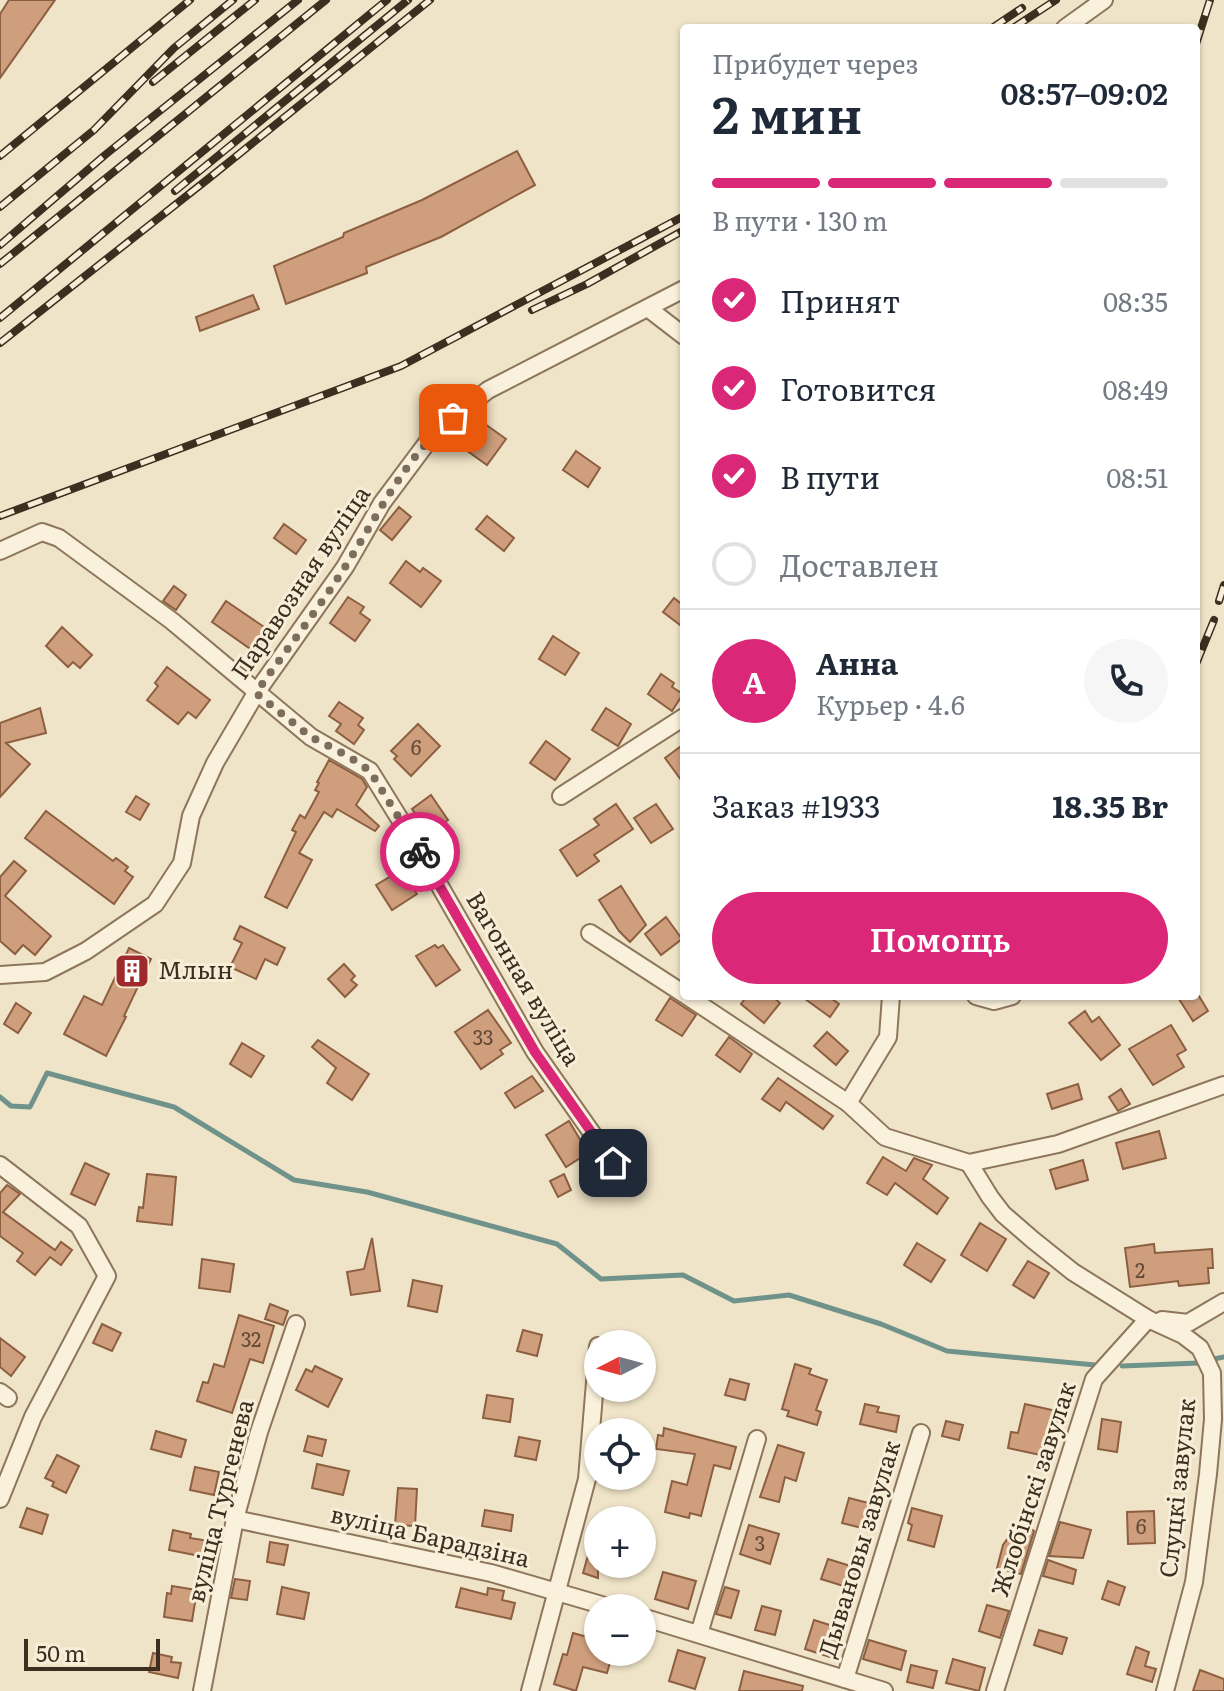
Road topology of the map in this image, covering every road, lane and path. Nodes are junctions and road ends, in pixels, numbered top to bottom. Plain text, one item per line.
1 (1104, 0) edge
2 (1071, 24) edge
3 (680, 291) edge
4 (649, 309) junction
5 (680, 333) edge
6 (0, 551) edge
7 (256, 693) junction
8 (680, 720) edge
9 (561, 796) dead end
10 (590, 933) dead end
11 (0, 975) edge
12 (680, 992) edge
13 (693, 1000) edge
14 (891, 1000) edge
15 (1224, 1085) edge
16 (848, 1103) junction
17 (613, 1163) dead end
18 (969, 1163) junction
19 (0, 1165) edge
20 (1224, 1302) edge
21 (1148, 1319) junction
22 (296, 1324) dead end
23 (593, 1402) edge
24 (921, 1433) dead end
25 (757, 1439) dead end
26 (0, 1499) edge
27 (235, 1519) junction
28 (555, 1591) junction
29 (584, 1600) edge
30 (656, 1621) edge
31 (699, 1634) junction
32 (845, 1679) junction
33 (202, 1691) edge
34 (530, 1691) edge
35 (884, 1691) edge
36 (995, 1691) edge
37 (1165, 1691) edge

1 - 2 street
3 - 4 street, Паравозная вуліца
4 - 5 street
4 - 7 street, Паравозная вуліца
6 - 7 street, Вагонная вуліца
7 - 11 street, Паравозная вуліца
7 - 17 street, Вагонная вуліца
8 - 9 street
10 - 12 street
13 - 16 street
14 - 16 street
15 - 18 street
16 - 18 street
18 - 21 street, Слуцкі завулак
19 - 26 street
20 - 21 street
21 - 36 street, Жлобінскі завулак
21 - 37 street, Слуцкі завулак
22 - 27 street, вуліца Тургенева
23 - 28 street
24 - 32 street, Дывановы завулак
25 - 31 street
27 - 28 street, вуліца Барадзіна
27 - 33 street, вуліца Тургенева
28 - 29 street, вуліца Барадзіна
28 - 34 street
30 - 31 street
31 - 32 street
32 - 35 street

